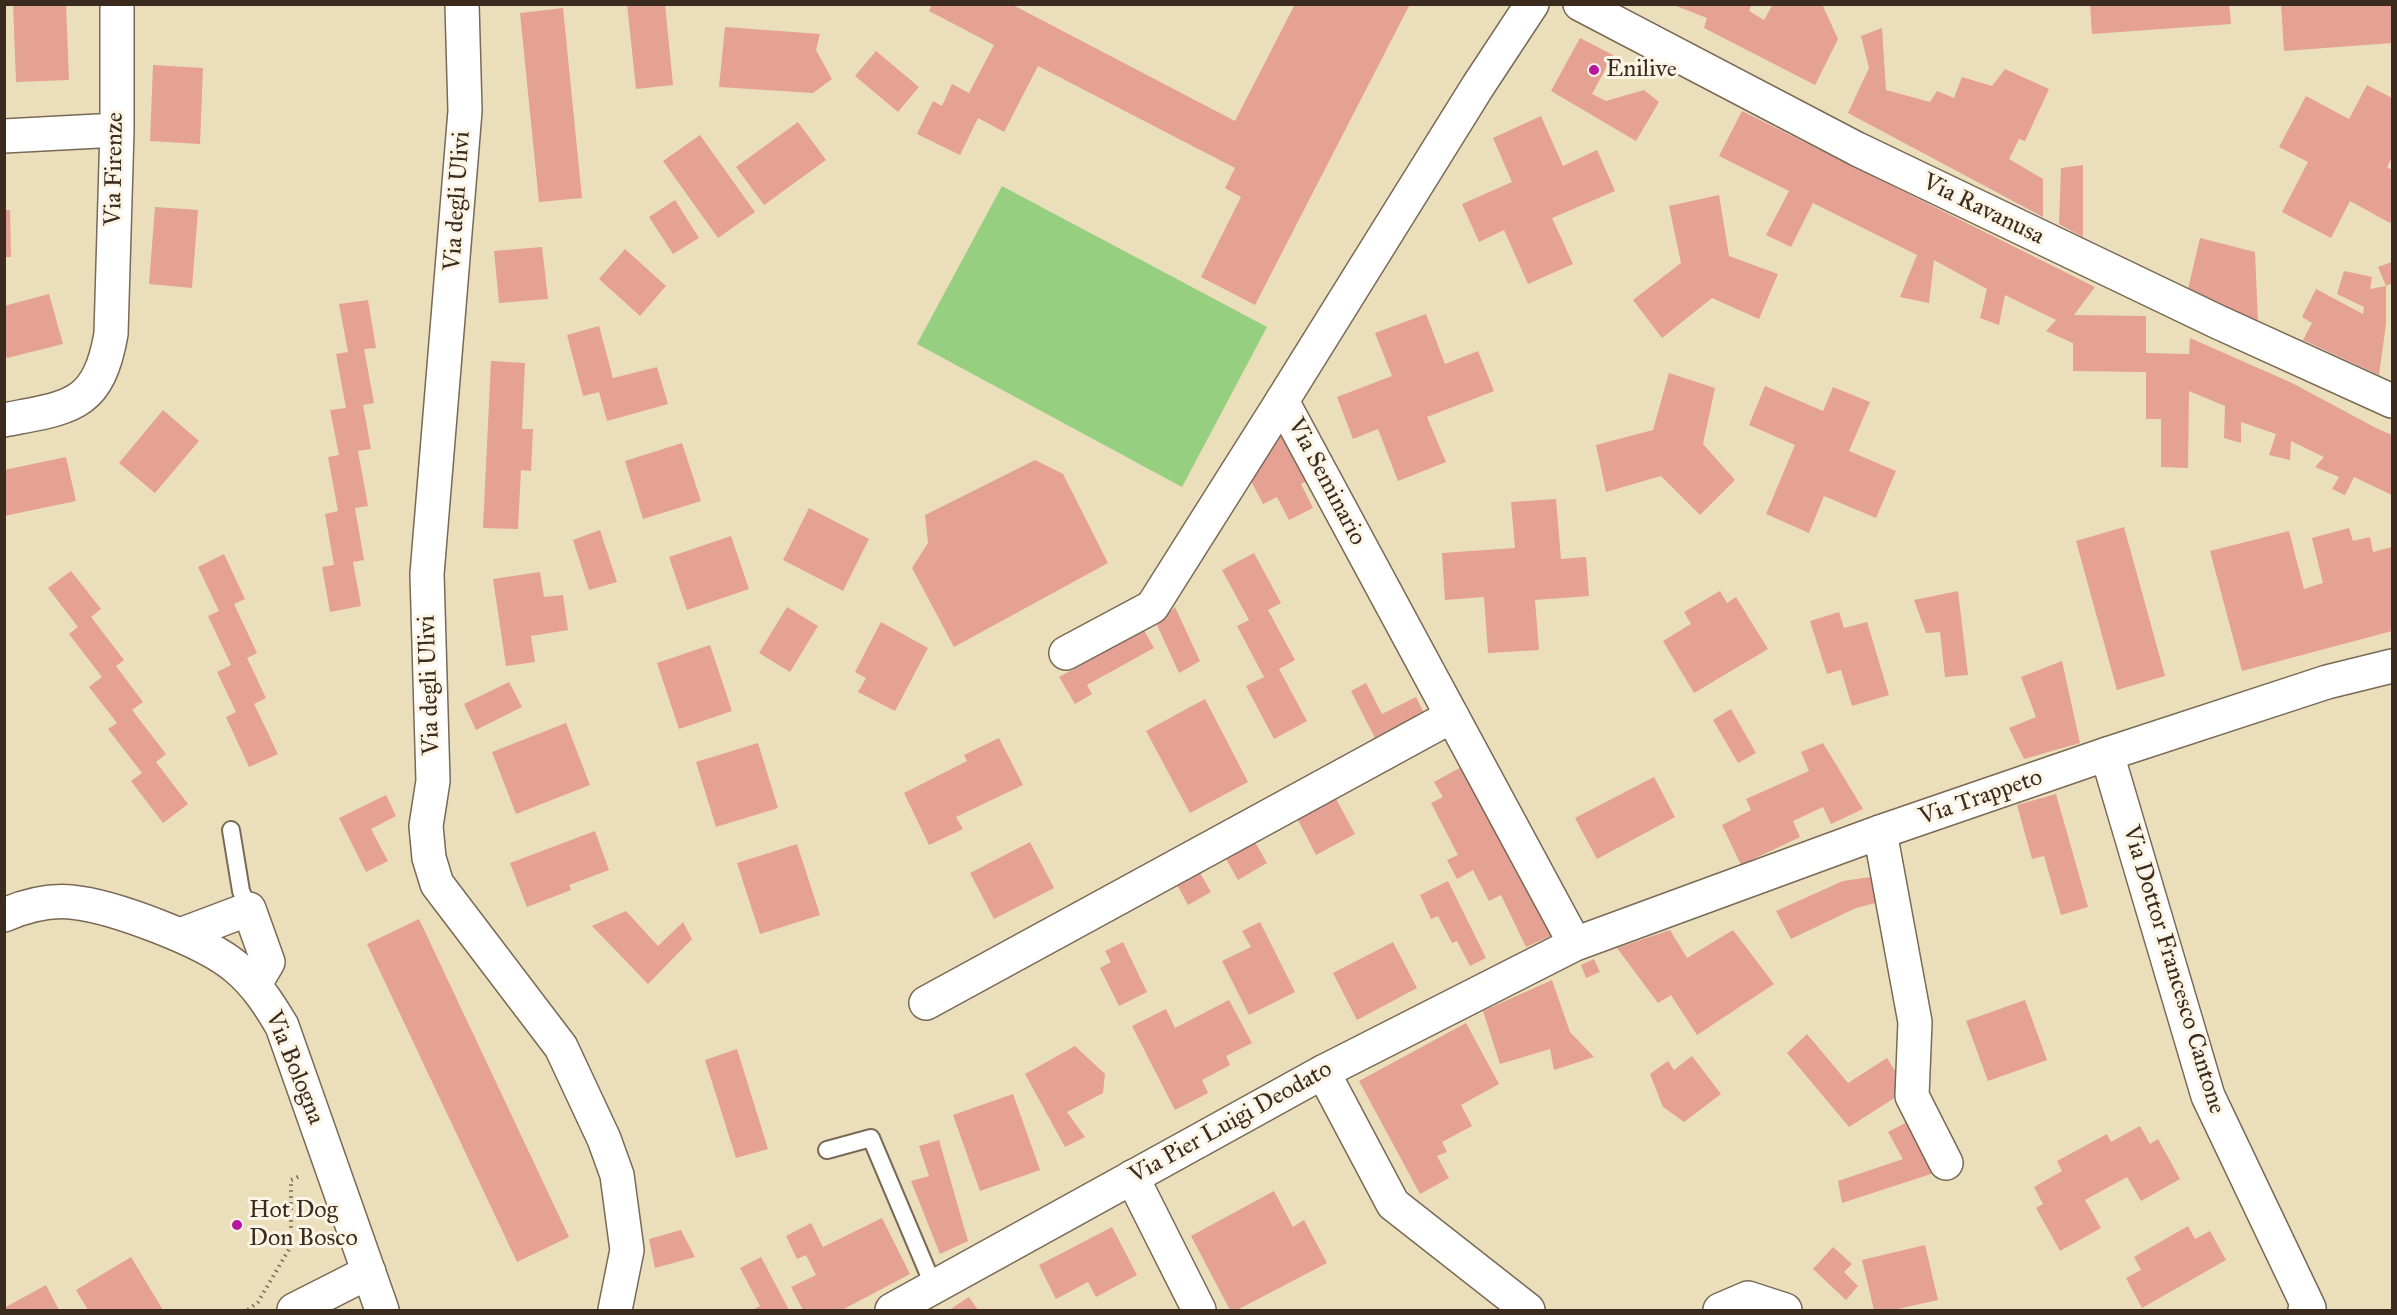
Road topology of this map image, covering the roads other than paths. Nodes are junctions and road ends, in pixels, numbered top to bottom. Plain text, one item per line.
1 (117, 4) edge
2 (462, 4) edge
3 (1532, 4) edge
4 (1580, 4) edge
5 (117, 130) junction
6 (4, 136) edge
7 (1282, 401) junction
8 (2392, 401) edge
9 (4, 420) edge
10 (1066, 653) dead end
11 (2392, 666) edge
12 (1452, 716) junction
13 (2107, 754) junction
14 (231, 830) dead end
15 (1880, 832) junction
16 (249, 909) junction
17 (4, 915) edge
18 (180, 935) junction
19 (1575, 944) junction
20 (255, 984) junction
21 (926, 1003) dead end
22 (1323, 1072) junction
23 (827, 1150) dead end
24 (1946, 1163) dead end
25 (1132, 1178) junction
26 (369, 1272) junction
27 (934, 1287) junction
28 (294, 1311) edge
29 (382, 1311) edge
30 (615, 1311) edge
31 (892, 1311) edge
32 (1198, 1311) edge
33 (1528, 1311) edge
34 (1720, 1311) edge
35 (1785, 1311) edge
36 (2306, 1311) edge

1 - 5 street, Via Firenze
2 - 30 street, Via degli Ulivi
3 - 7 street, Via Seminario
4 - 8 street, Via Ravanusa
5 - 6 street
5 - 9 street, Via Firenze
7 - 10 street
7 - 12 street, Via Seminario
11 - 13 street, Via Trappeto
12 - 19 street, Via Seminario
12 - 21 street
13 - 15 street, Via Trappeto
13 - 36 street, Via Dottor Francesco Cantone
14 - 16 lane
15 - 19 street, Via Trappeto
15 - 24 street
16 - 18 street
16 - 20 street
17 - 18 street, Via Bologna
18 - 20 street, Via Bologna
19 - 22 street, Via Pier Luigi Deodato
20 - 26 street, Via Bologna
22 - 25 street, Via Pier Luigi Deodato
22 - 33 street
23 - 27 lane
25 - 27 street, Via Pier Luigi Deodato
25 - 32 street
26 - 28 street
26 - 29 street, Via Bologna
27 - 31 street, Via Pier Luigi Deodato
34 - 35 street

